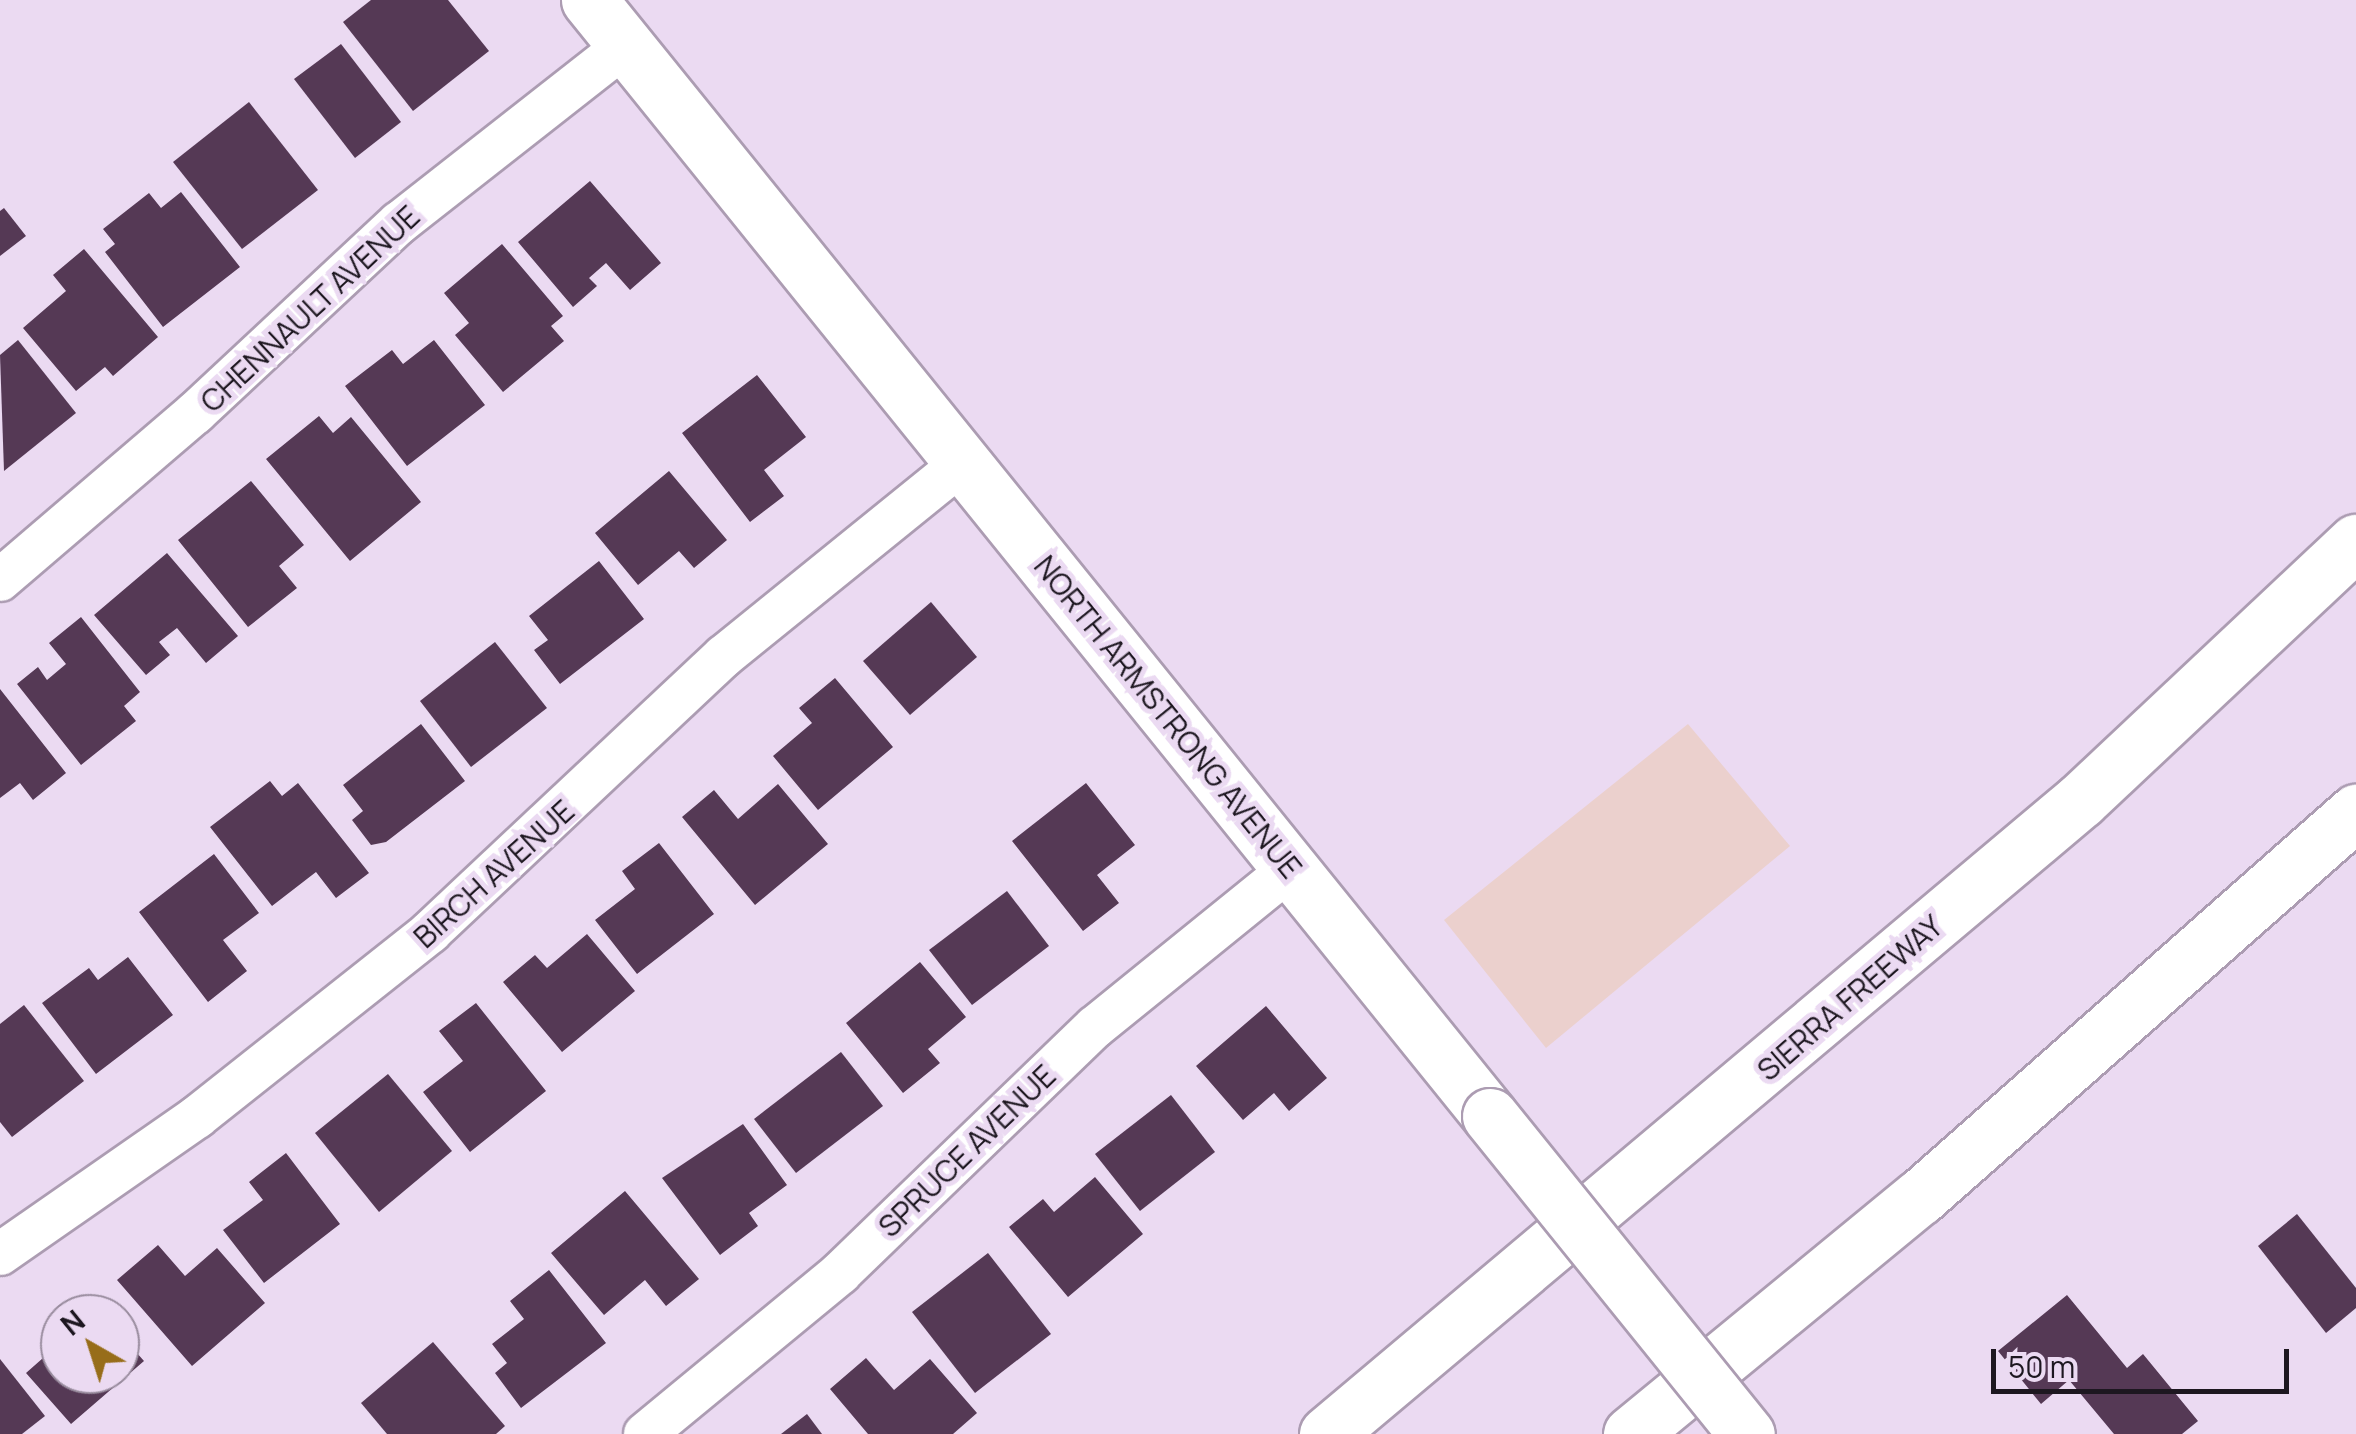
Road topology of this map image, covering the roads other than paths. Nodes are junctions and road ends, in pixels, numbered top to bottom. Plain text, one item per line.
1 (589, 0) edge
2 (626, 45) junction
3 (962, 463) junction
4 (2356, 542) edge
5 (0, 580) edge
6 (2356, 812) edge
7 (1290, 869) junction
8 (0, 1254) edge
9 (645, 1434) edge
10 (1327, 1434) edge
11 (1631, 1434) edge
12 (1747, 1434) edge

1 - 2 main road, NORTH ARMSTRONG AVENUE
2 - 3 main road, NORTH ARMSTRONG AVENUE
2 - 5 street, CHENNAULT AVENUE
3 - 7 main road, NORTH ARMSTRONG AVENUE
3 - 8 street, BIRCH AVENUE
4 - 10 main road, SIERRA FREEWAY
6 - 11 main road
7 - 9 street, SPRUCE AVENUE
7 - 12 main road, NORTH ARMSTRONG AVENUE, bridge

